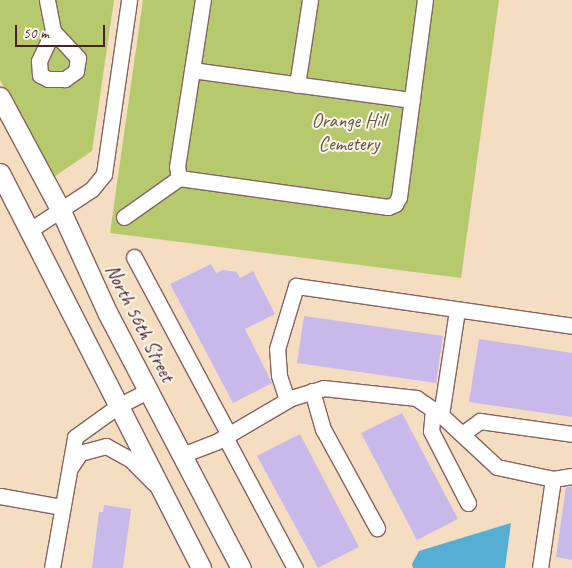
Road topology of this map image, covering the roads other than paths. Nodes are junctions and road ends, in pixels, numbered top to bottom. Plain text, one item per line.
1 (47, 0) edge
2 (129, 0) edge
3 (202, 0) edge
4 (310, 0) edge
5 (425, 0) edge
6 (53, 31) dead end
7 (192, 70) junction
8 (297, 85) junction
9 (0, 97) edge
10 (412, 100) junction
11 (0, 174) edge
12 (179, 178) junction
13 (61, 211) junction
14 (124, 217) dead end
15 (30, 230) junction
16 (134, 257) dead end
17 (457, 310) junction
18 (572, 326) edge
19 (148, 390) junction
20 (312, 392) junction
21 (287, 400) junction
22 (118, 406) junction
23 (437, 412) junction
24 (462, 434) junction
25 (572, 434) edge
26 (227, 436) junction
27 (182, 455) junction
28 (572, 476) edge
29 (553, 478) junction
30 (65, 479) junction
31 (158, 486) junction
32 (0, 496) edge
33 (468, 503) dead end
34 (61, 507) junction
35 (377, 528) dead end
36 (52, 568) edge
37 (201, 568) edge
38 (241, 568) edge
39 (295, 568) edge
40 (540, 568) edge

1 - 6 street
2 - 13 street
3 - 7 street
4 - 8 street
5 - 10 street
7 - 8 street
7 - 12 street
8 - 10 street
9 - 13 main road, North 56th Street
10 - 12 street
11 - 15 main road
12 - 14 street
13 - 15 street
13 - 19 main road, North 56th Street
15 - 22 main road
16 - 26 street
17 - 18 street
17 - 21 street
17 - 23 street
19 - 22 street
19 - 27 main road, North 56th Street
20 - 21 street
20 - 23 street
20 - 35 street
21 - 26 street
22 - 30 street
22 - 31 main road
23 - 24 street
23 - 33 street
24 - 25 street
24 - 29 street
26 - 27 street
26 - 39 street
27 - 38 main road, North 56th Street
28 - 29 street
29 - 40 street
30 - 31 street
30 - 34 street
31 - 37 main road
32 - 34 street
34 - 36 street

